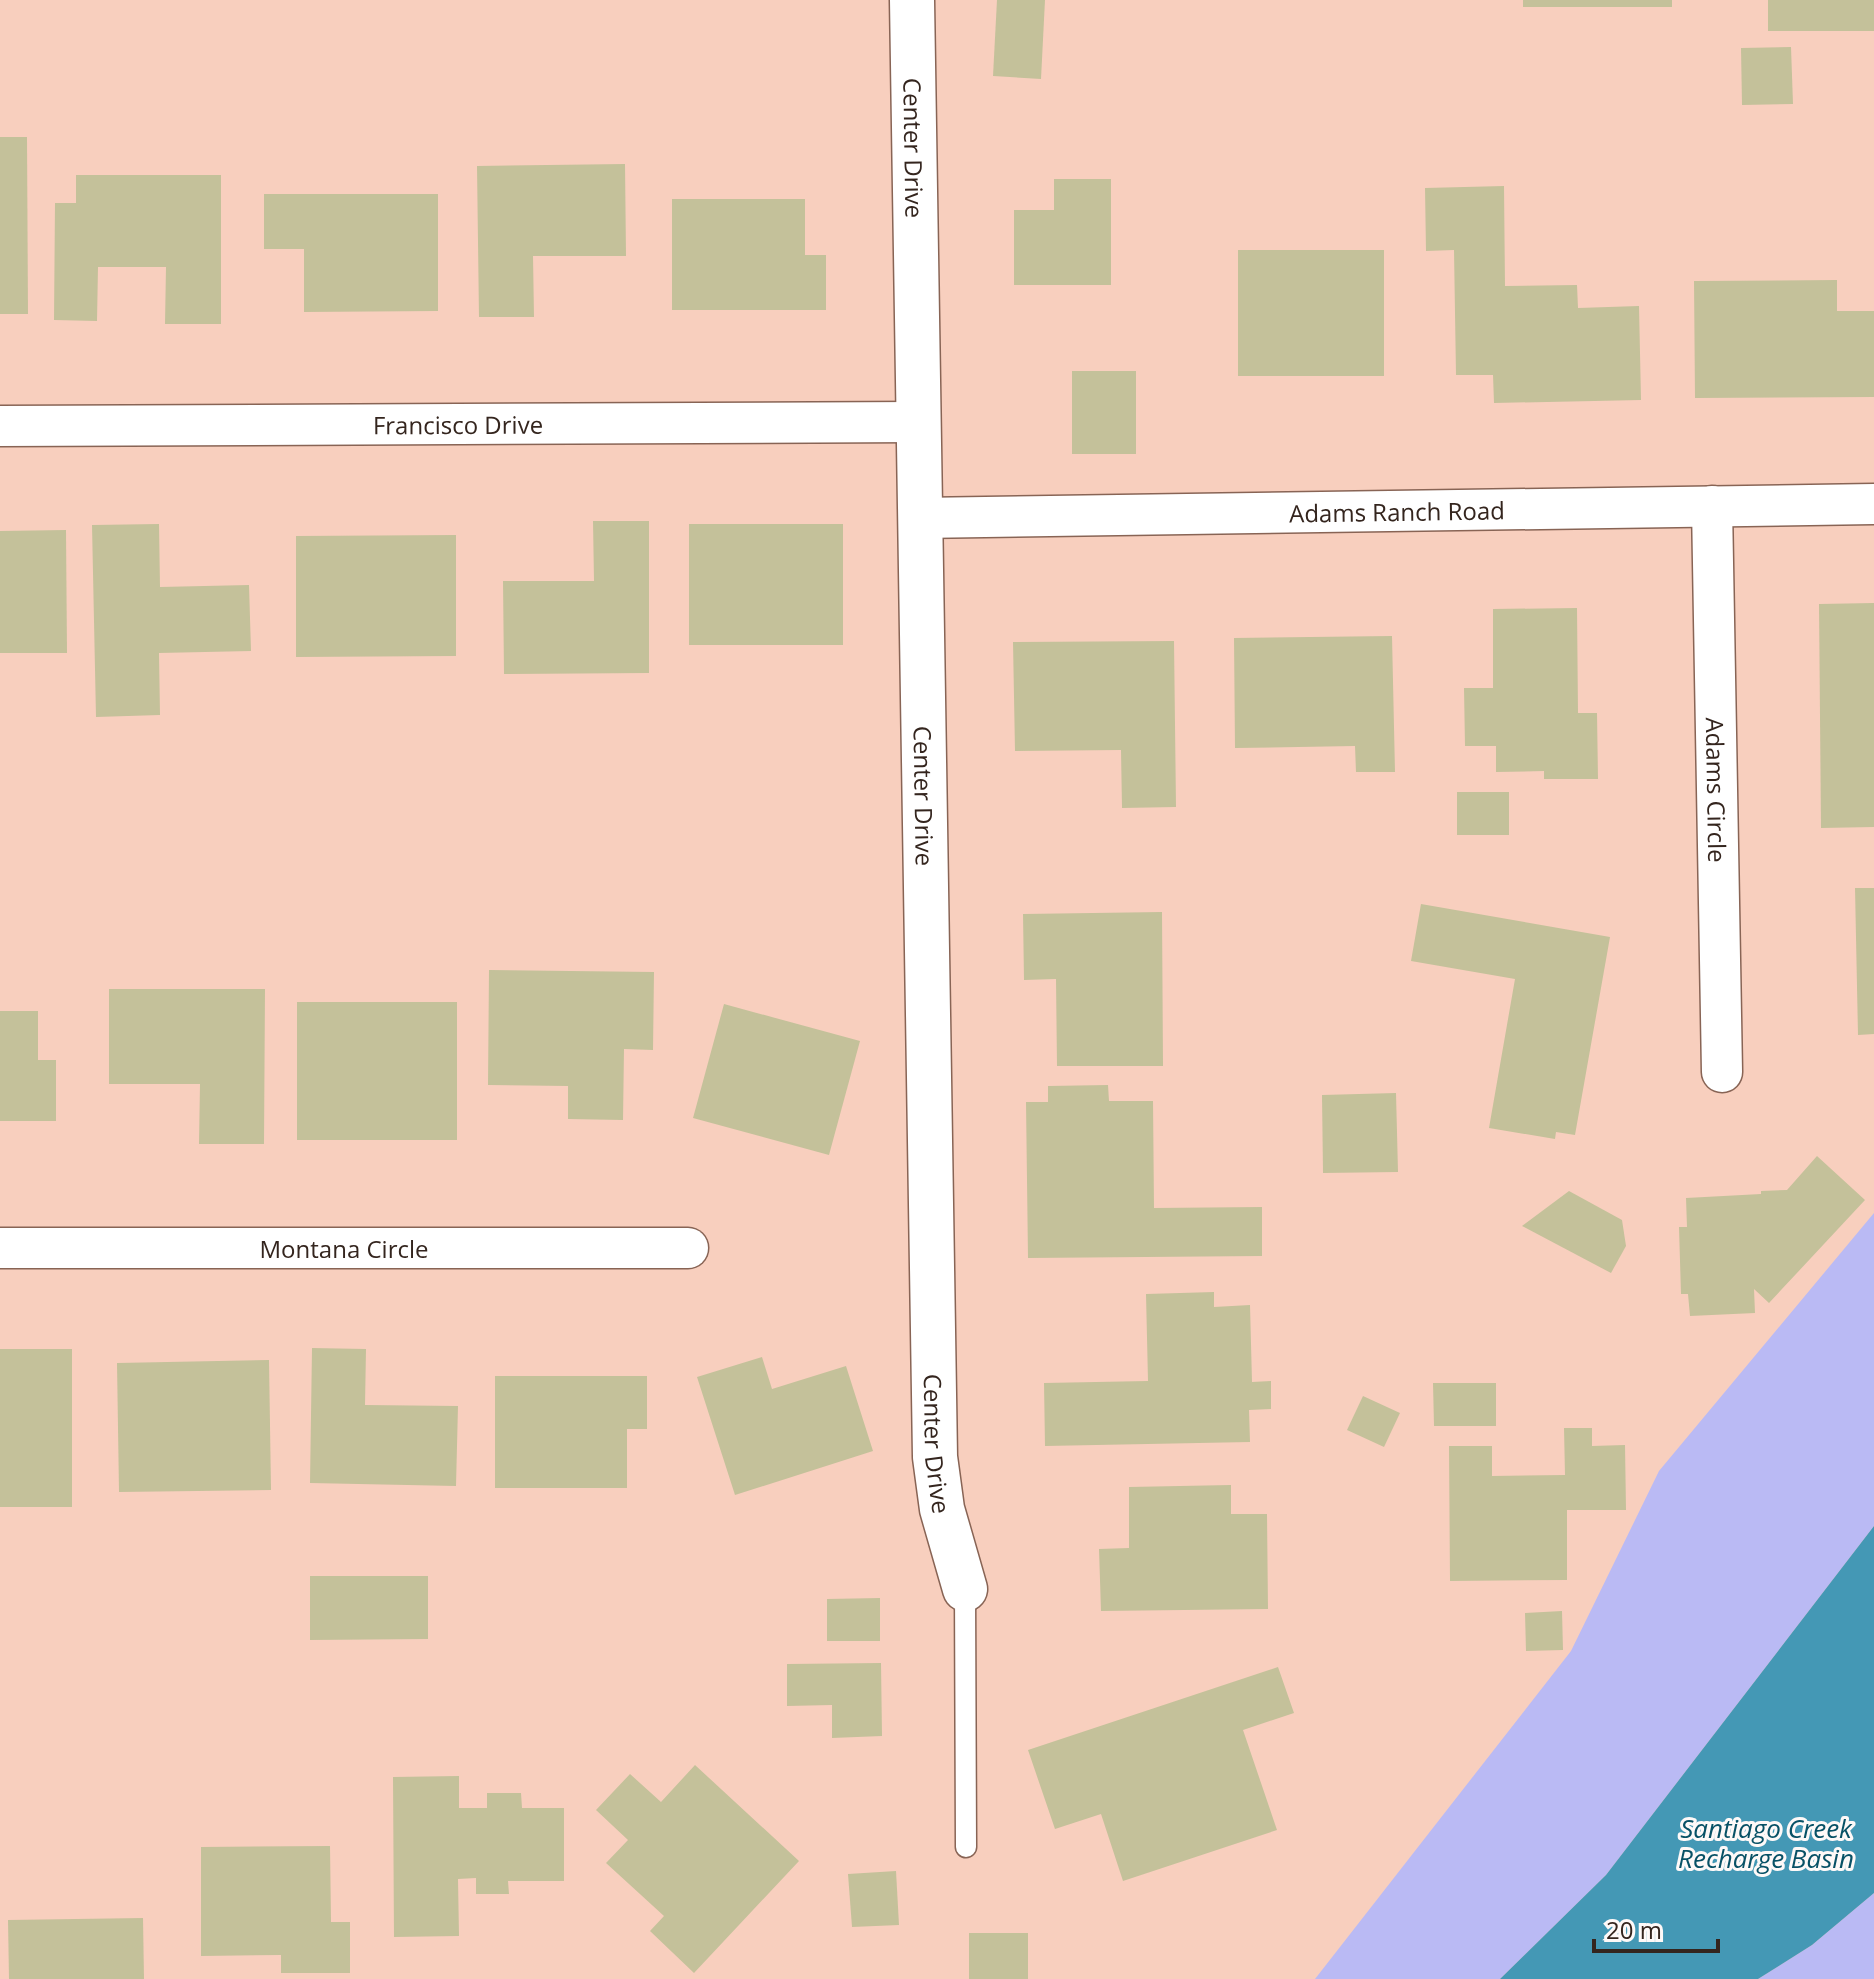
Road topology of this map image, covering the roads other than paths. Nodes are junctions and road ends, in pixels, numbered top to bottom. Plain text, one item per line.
1 (912, 0) edge
2 (917, 422) junction
3 (0, 426) edge
4 (1874, 504) edge
5 (1712, 506) junction
6 (919, 518) junction
7 (1722, 1072) dead end
8 (0, 1248) edge
9 (688, 1248) dead end
10 (965, 1589) joint
11 (966, 1847) dead end

1 - 2 street, Center Drive
2 - 3 street, Francisco Drive
2 - 6 street, Center Drive
4 - 5 street, Adams Ranch Road
5 - 6 street, Adams Ranch Road
5 - 7 street, Adams Circle
6 - 10 street, Center Drive
8 - 9 street, Montana Circle
10 - 11 lane

